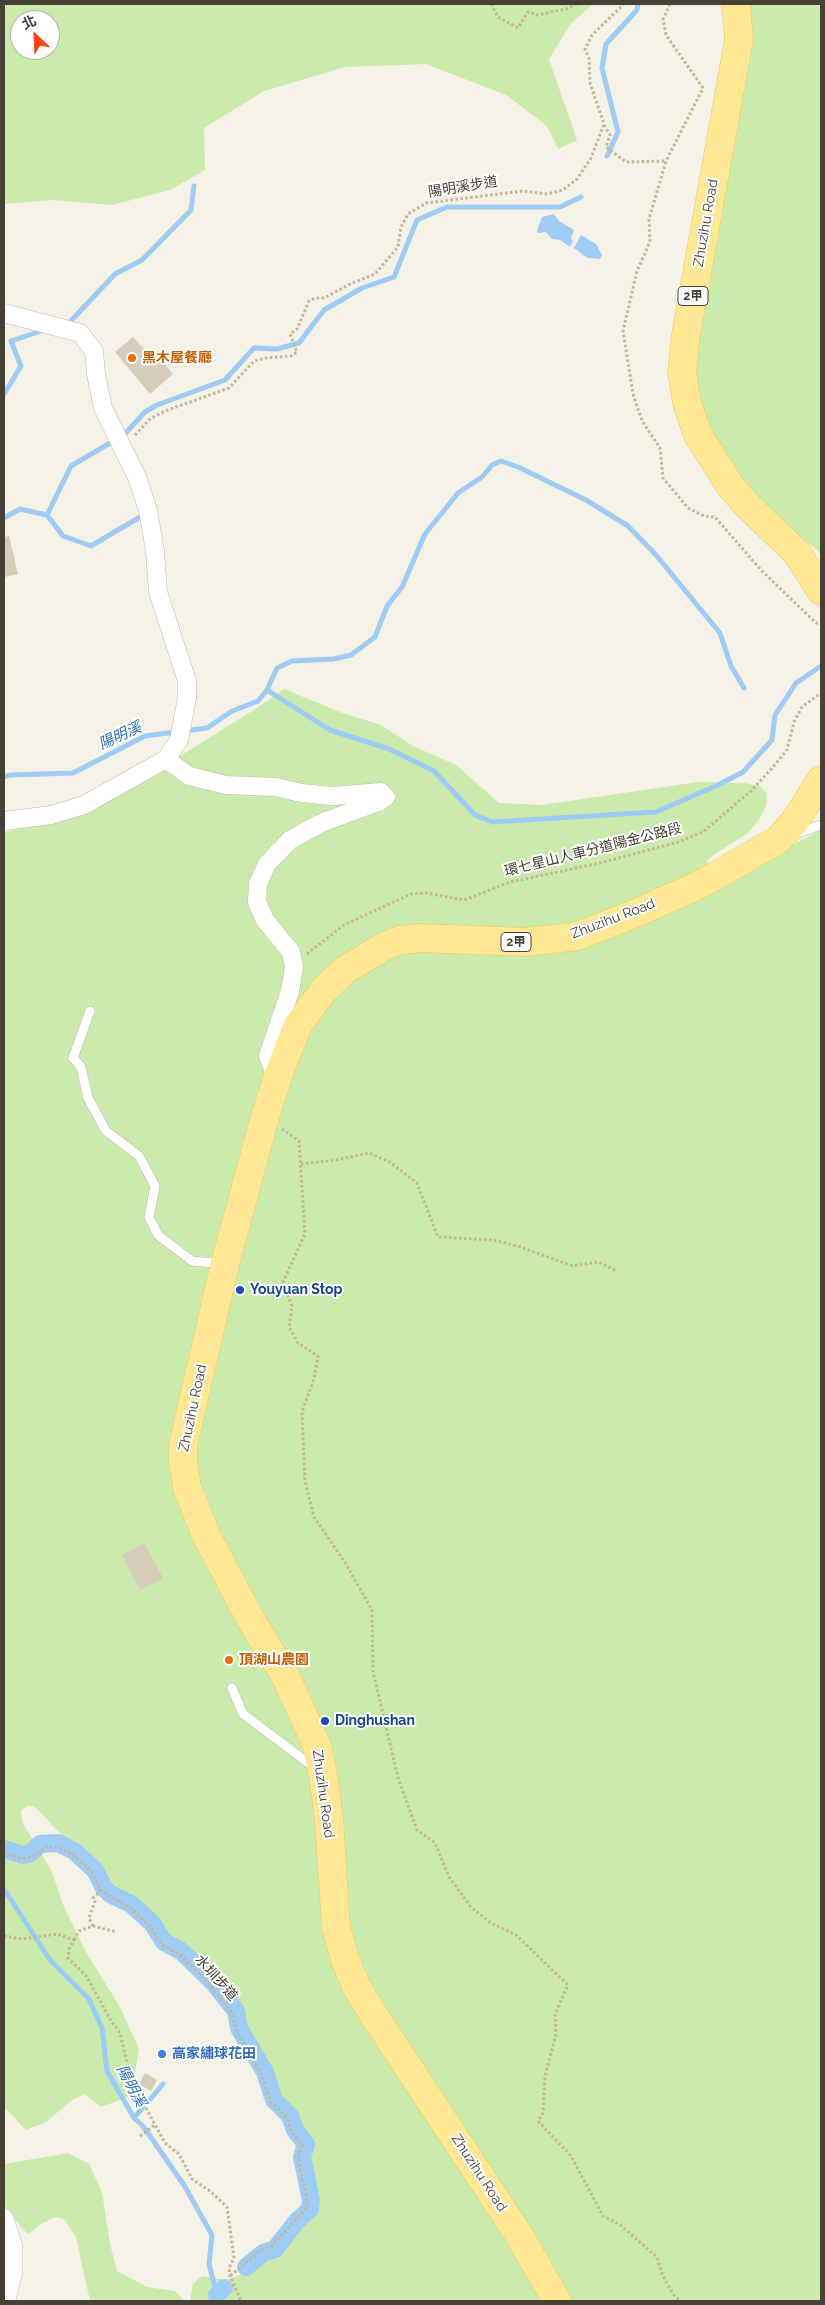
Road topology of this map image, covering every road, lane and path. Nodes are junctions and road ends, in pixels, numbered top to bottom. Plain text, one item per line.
1 (491, 4) edge
2 (577, 4) edge
3 (624, 4) edge
4 (736, 4) edge
5 (604, 124) junction
6 (666, 161) dead end
7 (4, 313) edge
8 (122, 449) junction
9 (821, 591) edge
10 (821, 693) edge
11 (166, 759) junction
12 (821, 780) edge
13 (4, 821) edge
14 (798, 828) edge
15 (294, 967) junction
16 (90, 1011) dead end
17 (277, 1079) junction
18 (265, 1117) junction
19 (301, 1164) junction
20 (225, 1264) junction
21 (617, 1271) dead end
22 (232, 1688) dead end
23 (323, 1774) junction
24 (4, 1853) edge
25 (101, 1891) junction
26 (92, 1926) junction
27 (116, 1932) dead end
28 (4, 1936) edge
29 (74, 1940) junction
30 (156, 2124) junction
31 (140, 2136) dead end
32 (4, 2218) edge
33 (230, 2276) junction
34 (6, 2301) edge
35 (242, 2301) edge
36 (556, 2301) edge
37 (680, 2301) edge

1 - 2 path
3 - 5 path
4 - 9 main road, Zhuzihu Road / 2甲
5 - 6 path
5 - 8 path, 陽明溪步道
7 - 8 street
8 - 11 street
10 - 15 path, 環七星山人車分道陽金公路段
11 - 13 street
11 - 15 street
12 - 14 main road, 2甲
14 - 17 main road, Zhuzihu Road / 2甲
15 - 17 street
16 - 20 lane
17 - 18 main road, Zhuzihu Road / 2甲
18 - 19 path
18 - 20 main road, Zhuzihu Road / 2甲
19 - 21 path
19 - 37 path
20 - 23 main road, Zhuzihu Road / 2甲
22 - 23 lane
23 - 36 main road, Zhuzihu Road / 2甲
24 - 25 path
25 - 26 path
25 - 33 path, 水圳步道
26 - 27 path
26 - 29 path
28 - 29 path
29 - 30 path
30 - 31 path
30 - 33 path
32 - 34 street
33 - 35 path

